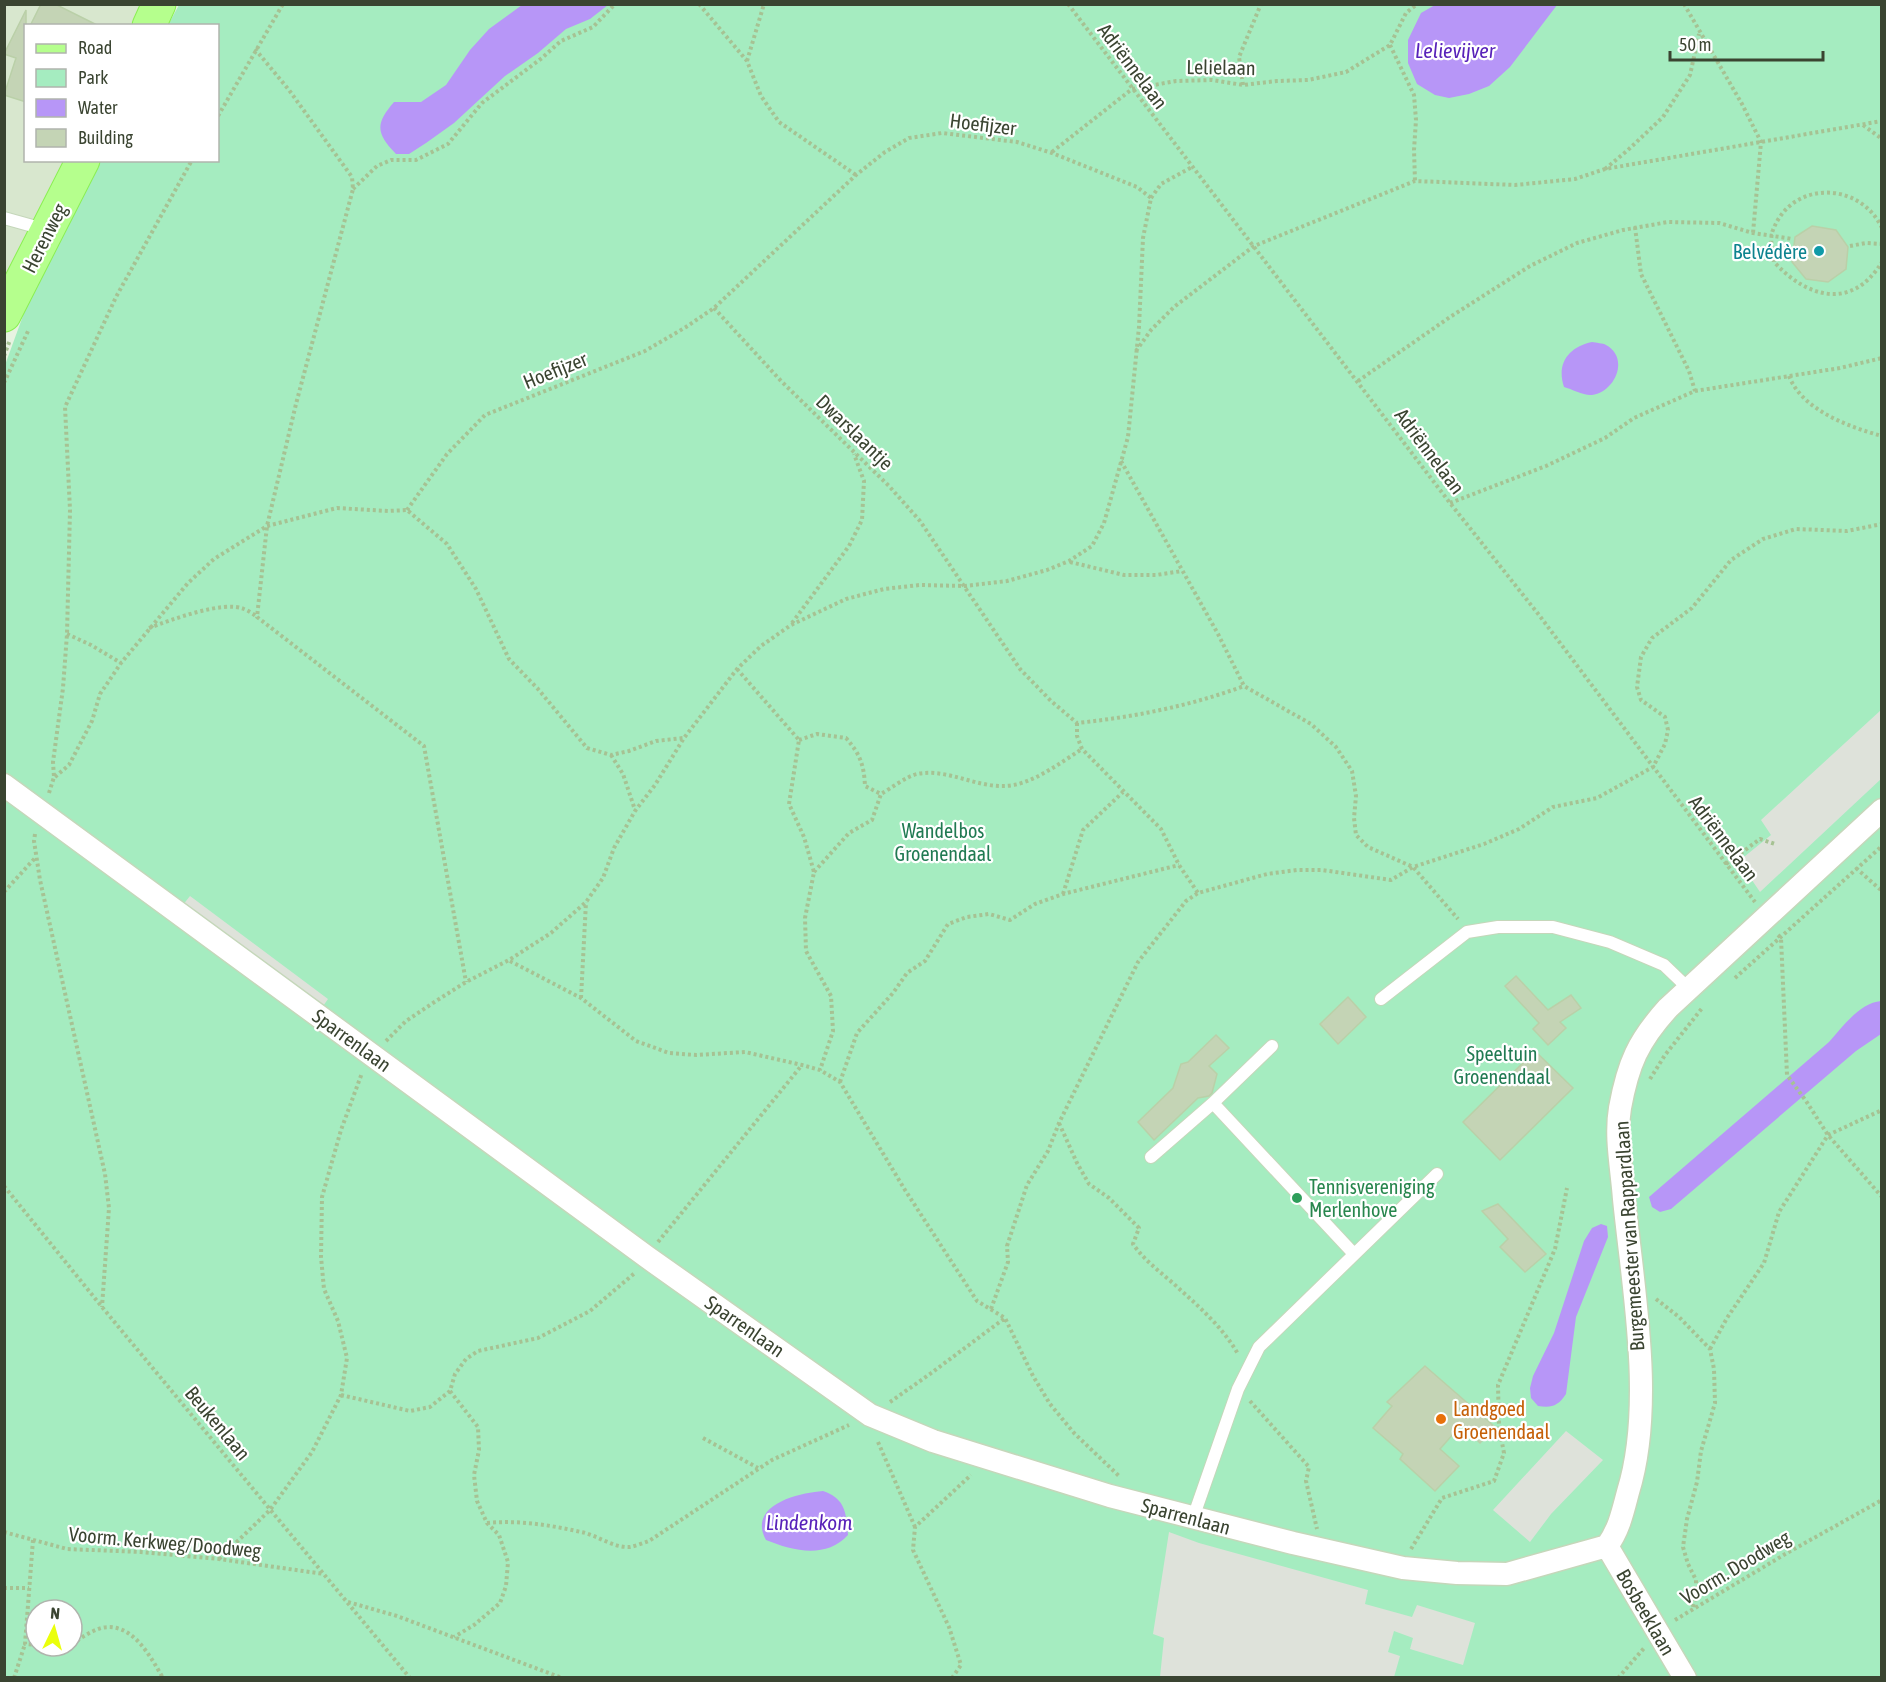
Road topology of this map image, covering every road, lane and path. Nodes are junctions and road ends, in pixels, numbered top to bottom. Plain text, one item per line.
1 (159, 4) edge
2 (283, 4) edge
3 (615, 4) edge
4 (699, 4) edge
5 (764, 4) edge
6 (1068, 4) edge
7 (1261, 4) edge
8 (1417, 4) edge
9 (1683, 4) edge
10 (150, 24) edge
11 (1699, 33) junction
12 (1390, 45) junction
13 (255, 49) junction
14 (747, 61) junction
15 (1243, 85) junction
16 (1132, 89) junction
17 (219, 114) edge
18 (1881, 121) edge
19 (1863, 124) junction
20 (1881, 139) edge
21 (1761, 142) junction
22 (1052, 153) junction
23 (82, 162) edge
24 (191, 162) edge
25 (1192, 167) junction
26 (1605, 169) junction
27 (856, 176) junction
28 (1415, 182) junction
29 (353, 189) junction
30 (1151, 198) junction
31 (1874, 213) junction
32 (1881, 215) edge
33 (4, 218) edge
34 (1635, 228) junction
35 (1881, 228) edge
36 (48, 230) junction
37 (1753, 233) junction
38 (1772, 236) junction
39 (1793, 239) dead end
40 (1881, 244) edge
41 (1254, 246) junction
42 (1850, 246) dead end
43 (1881, 262) edge
44 (714, 308) junction
45 (4, 315) edge
46 (1136, 352) junction
47 (1881, 358) edge
48 (1789, 376) junction
49 (1358, 381) junction
50 (1695, 391) junction
51 (1881, 436) edge
52 (853, 453) junction
53 (1120, 461) junction
54 (1450, 503) junction
55 (407, 510) junction
56 (1881, 524) edge
57 (267, 526) junction
58 (1070, 561) junction
59 (1182, 571) junction
60 (965, 586) junction
61 (256, 616) junction
62 (791, 625) junction
63 (149, 629) junction
64 (67, 634) junction
65 (121, 663) junction
66 (737, 669) junction
67 (1244, 686) junction
68 (1077, 723) junction
69 (684, 738) junction
70 (800, 740) junction
71 (1082, 749) junction
72 (611, 755) junction
73 (1653, 767) junction
74 (4, 784) edge
75 (1123, 792) junction
76 (881, 794) junction
77 (1881, 810) edge
78 (635, 811) junction
79 (1774, 844) dead end
80 (1881, 846) edge
81 (1838, 850) junction
82 (1726, 864) junction
83 (1179, 865) junction
84 (1413, 867) junction
85 (1857, 869) junction
86 (813, 872) junction
87 (1881, 891) edge
88 (4, 892) edge
89 (1198, 893) junction
90 (1063, 894) junction
91 (586, 902) junction
92 (1766, 917) junction
93 (1467, 932) junction
94 (1781, 939) junction
95 (509, 960) junction
96 (1731, 981) dead end
97 (466, 982) junction
98 (1698, 996) junction
99 (581, 998) junction
100 (1381, 999) dead end
101 (1272, 1046) dead end
102 (373, 1055) junction
103 (802, 1065) junction
104 (820, 1071) junction
105 (1649, 1081) dead end
106 (840, 1082) junction
107 (1213, 1103) junction
108 (1881, 1110) edge
109 (1059, 1123) junction
110 (1828, 1135) junction
111 (1151, 1157) dead end
112 (1437, 1173) dead end
113 (4, 1186) edge
114 (1567, 1188) dead end
115 (1881, 1197) edge
116 (1354, 1254) junction
117 (647, 1257) junction
118 (102, 1307) junction
119 (1655, 1308) dead end
120 (991, 1309) junction
121 (1005, 1318) junction
122 (1710, 1349) junction
123 (1238, 1389) junction
124 (450, 1391) junction
125 (341, 1395) junction
126 (870, 1415) junction
127 (703, 1438) dead end
128 (758, 1468) junction
129 (974, 1473) dead end
130 (1881, 1500) edge
131 (1140, 1503) junction
132 (270, 1510) junction
133 (1193, 1518) junction
134 (487, 1522) junction
135 (915, 1527) junction
136 (4, 1532) edge
137 (33, 1540) junction
138 (1607, 1546) junction
139 (1322, 1550) junction
140 (219, 1559) junction
141 (1403, 1568) junction
142 (324, 1574) junction
143 (4, 1588) edge
144 (29, 1588) junction
145 (28, 1598) edge
146 (347, 1602) junction
147 (1692, 1610) junction
148 (1660, 1636) junction
149 (454, 1637) junction
150 (84, 1638) edge
151 (24, 1647) edge
152 (14, 1677) edge
153 (163, 1677) edge
154 (410, 1677) edge
155 (562, 1677) edge
156 (952, 1677) edge
157 (1618, 1677) edge
158 (1684, 1677) edge

1 - 10 main road
2 - 13 path
3 - 29 path
4 - 14 path
5 - 14 path
6 - 16 path, Adriënnelaan
7 - 15 path
8 - 12 path
9 - 11 path
11 - 21 path
11 - 26 path
12 - 15 path, Lelielaan
12 - 28 path
13 - 17 path
13 - 29 path
14 - 27 path
15 - 16 path, Lelielaan
16 - 22 path, Lelielaan
16 - 25 path, Adriënnelaan
18 - 19 path
19 - 20 path
19 - 21 path
21 - 26 path
21 - 37 path
22 - 27 path, Hoefijzer
22 - 30 path, Hoefijzer
23 - 36 main road, Herenweg
24 - 64 path
25 - 30 path
25 - 41 path, Adriënnelaan
26 - 28 path
27 - 44 path, Hoefijzer
28 - 41 path
29 - 57 path
30 - 46 path
31 - 32 path
31 - 35 path
31 - 38 path
33 - 36 lane
34 - 37 path
34 - 49 path
34 - 50 path
36 - 45 main road, Herenweg
37 - 38 path
38 - 39 path
38 - 43 path
40 - 42 path
41 - 46 path
41 - 49 path, Adriënnelaan
44 - 52 path, Dwarslaantje
44 - 55 path, Hoefijzer
46 - 53 path
47 - 48 path
48 - 50 path
48 - 51 path
49 - 54 path, Adriënnelaan
50 - 54 path
52 - 60 path, Dwarslaantje
52 - 62 path
53 - 58 path
53 - 59 path
54 - 73 path, Adriënnelaan
55 - 57 path
55 - 72 path
56 - 73 path
57 - 61 path
57 - 63 path
58 - 59 path
58 - 60 path
59 - 67 path
60 - 62 path
60 - 68 path, Dwarslaantje
61 - 63 path
61 - 97 path
62 - 66 path
63 - 65 path
64 - 65 path
64 - 65 path
66 - 69 path
66 - 70 path
67 - 68 path
67 - 84 path
68 - 71 path
69 - 72 path
69 - 78 path
70 - 76 path
70 - 86 path
71 - 75 path
71 - 76 path
72 - 78 path
73 - 82 path, Adriënnelaan
73 - 84 path
74 - 102 street, Sparrenlaan
75 - 83 path
75 - 90 path
76 - 86 path
77 - 81 street, Burgemeester van Rappardlaan
78 - 91 path
79 - 82 path
80 - 85 path
81 - 85 path
81 - 92 street, Burgemeester van Rappardlaan
82 - 92 path, Adriënnelaan
83 - 89 path
83 - 90 path
84 - 89 path
84 - 93 path
85 - 87 path
85 - 94 path
86 - 104 path
88 - 118 path
89 - 109 path
90 - 106 path
91 - 95 path
91 - 99 path
92 - 98 street, Burgemeester van Rappardlaan
93 - 98 lane
93 - 100 lane
94 - 96 path
94 - 110 path
95 - 97 path
95 - 99 path
97 - 102 path
98 - 105 path
98 - 138 street, Burgemeester van Rappardlaan
99 - 103 path
101 - 107 lane
102 - 117 street, Sparrenlaan
102 - 125 path
103 - 104 path
103 - 117 path
104 - 106 path
106 - 120 path
107 - 111 lane
107 - 116 lane
108 - 110 path
109 - 120 path
109 - 123 path
110 - 115 path
110 - 122 path
112 - 116 lane
113 - 118 path, Beukenlaan
114 - 141 path
116 - 123 lane
117 - 124 path
117 - 126 street, Sparrenlaan
118 - 132 path, Beukenlaan
119 - 122 path
120 - 121 path
121 - 126 path
121 - 131 path
122 - 147 path
123 - 133 lane
123 - 139 path
124 - 125 path
124 - 134 path
125 - 132 path
126 - 128 path
126 - 131 street, Sparrenlaan
126 - 135 path
127 - 128 path
128 - 134 path
129 - 135 path
130 - 147 path, Voorm. Doodweg
131 - 133 street, Sparrenlaan
132 - 140 path
132 - 142 path, Beukenlaan
133 - 139 street, Sparrenlaan
134 - 149 path
135 - 156 path
136 - 137 path, Voorm. Kerkweg/Doodweg
137 - 140 path, Voorm. Kerkweg/Doodweg
137 - 144 path
138 - 141 street, Sparrenlaan
138 - 148 street, Bosbeeklaan
139 - 141 street, Sparrenlaan
140 - 142 path, Voorm. Kerkweg/Doodweg
142 - 146 path, Beukenlaan
143 - 144 path
144 - 145 path
146 - 149 path
146 - 154 path, Beukenlaan
147 - 148 path, Voorm. Doodweg
148 - 157 path, Voorm. Doodweg
148 - 158 street, Bosbeeklaan
149 - 155 path
150 - 153 path
151 - 152 path

